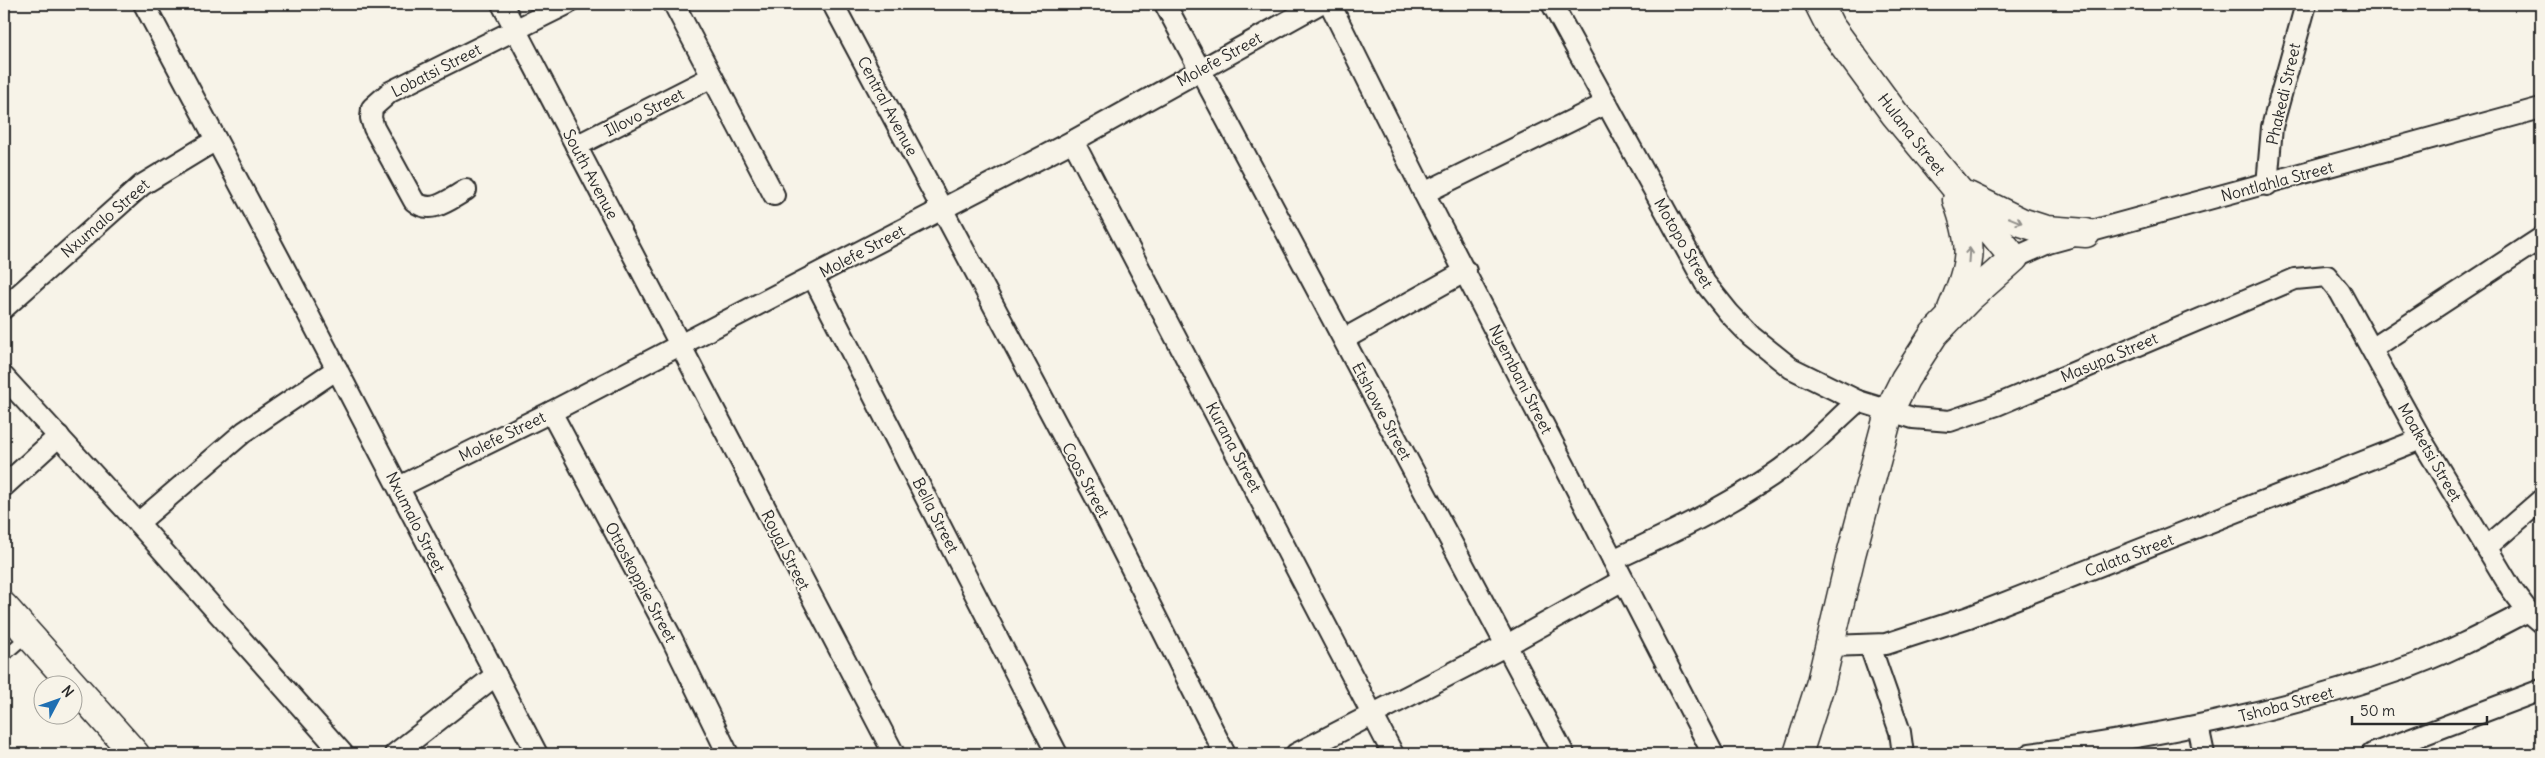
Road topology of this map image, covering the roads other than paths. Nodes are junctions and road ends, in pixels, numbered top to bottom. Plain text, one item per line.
1 (144, 4) edge
2 (502, 4) edge
3 (567, 4) edge
4 (674, 4) edge
5 (834, 4) edge
6 (1165, 4) edge
7 (1319, 4) edge
8 (1330, 4) edge
9 (1552, 4) edge
10 (1819, 4) edge
11 (2306, 4) edge
12 (515, 30) junction
13 (1199, 70) junction
14 (712, 77) junction
15 (1607, 103) junction
16 (2541, 108) edge
17 (216, 140) junction
18 (1073, 141) junction
19 (576, 146) junction
20 (2266, 184) junction
21 (1954, 187) junction
22 (466, 190) dead end
23 (1424, 193) junction
24 (774, 195) dead end
25 (942, 208) junction
26 (2086, 233) junction
27 (2541, 238) edge
28 (2014, 258) junction
29 (1466, 270) junction
30 (2327, 276) joint
31 (813, 277) junction
32 (4, 308) edge
33 (1949, 318) junction
34 (1344, 339) junction
35 (680, 345) junction
36 (2372, 349) junction
37 (337, 369) junction
38 (4, 377) edge
39 (1858, 401) junction
40 (1890, 409) junction
41 (552, 412) junction
42 (59, 436) junction
43 (2422, 439) junction
44 (4, 486) edge
45 (399, 487) junction
46 (2541, 500) edge
47 (138, 523) junction
48 (2487, 547) junction
49 (1613, 560) junction
50 (1623, 580) junction
51 (4, 607) edge
52 (2535, 616) edge
53 (28, 634) junction
54 (1507, 645) junction
55 (1830, 646) junction
56 (1870, 646) junction
57 (4, 656) edge
58 (496, 675) junction
59 (2541, 690) edge
60 (1373, 714) junction
61 (2198, 726) junction
62 (135, 754) edge
63 (343, 754) edge
64 (395, 754) edge
65 (537, 754) edge
66 (728, 754) edge
67 (894, 754) edge
68 (1057, 754) edge
69 (1225, 754) edge
70 (1296, 754) edge
71 (1393, 754) edge
72 (1564, 754) edge
73 (1713, 754) edge
74 (1798, 754) edge
75 (1903, 754) edge
76 (2030, 754) edge
77 (2204, 754) edge
78 (2372, 754) edge

1 - 17 street, Nxumalo Street
2 - 12 street, South Avenue
3 - 12 street
4 - 14 street
5 - 25 street, Central Avenue
6 - 13 street, Etshowe Street
7 - 13 street, Molefe Street
8 - 23 street, Nyembani Street
9 - 15 street, Motopo Street
10 - 21 street, Hulana Street
11 - 20 street, Phakedi Street
12 - 19 street, South Avenue
12 - 22 street, Lobatsi Street
13 - 18 street, Molefe Street
13 - 34 street, Etshowe Street
14 - 19 street, Illovo Street
14 - 24 street
15 - 23 street
15 - 39 street, Motopo Street
16 - 20 street, Nontlahla Street
17 - 32 street, Nxumalo Street
17 - 37 street, Nxumalo Street
18 - 25 street, Molefe Street
18 - 60 street, Kurana Street
19 - 35 street, South Avenue
20 - 26 street, Nontlahla Street
21 -> 26 street
21 - 28 street, Hulana Street
33 -> 21 street
23 - 29 street, Nyembani Street
25 - 31 street, Molefe Street
25 - 69 street, Coos Street
26 - 28 street, Nontlahla Street
27 - 36 street
28 - 33 street
29 - 34 street
29 - 49 street, Nyembani Street
30 - 36 street, Moaketsi Street
30 - 40 street, Masupa Street
31 - 35 street, Molefe Street
31 - 68 street, Bella Street
33 - 40 street
34 - 54 street, Etshowe Street
35 - 41 street, Molefe Street
35 - 67 street, Royal Street
36 - 43 street, Moaketsi Street
37 - 45 street, Nxumalo Street
37 - 47 street
38 - 42 street
39 - 40 street, Motopo Street
39 - 49 street
40 - 55 street
41 - 45 street, Molefe Street
41 - 66 street, Ottoskoppie Street
42 - 44 street
42 - 47 street
43 - 48 street, Moaketsi Street
43 - 56 street, Calata Street
45 - 58 street, Nxumalo Street
46 - 48 street
47 - 63 street
48 - 52 street, Moaketsi Street
49 - 50 street, Nyembani Street
50 - 54 street
50 - 73 street, Nyembani Street
51 - 53 street
52 - 61 street, Tshoba Street
53 - 57 lane
53 - 62 street
54 - 60 street
54 - 72 street, Etshowe Street
55 - 56 street, Calata Street
55 - 74 street
56 - 75 street
58 - 64 street
58 - 65 street, Nxumalo Street
59 - 78 street
60 - 70 street
60 - 71 street, Kurana Street
61 - 76 street, Tshoba Street
61 - 77 street

